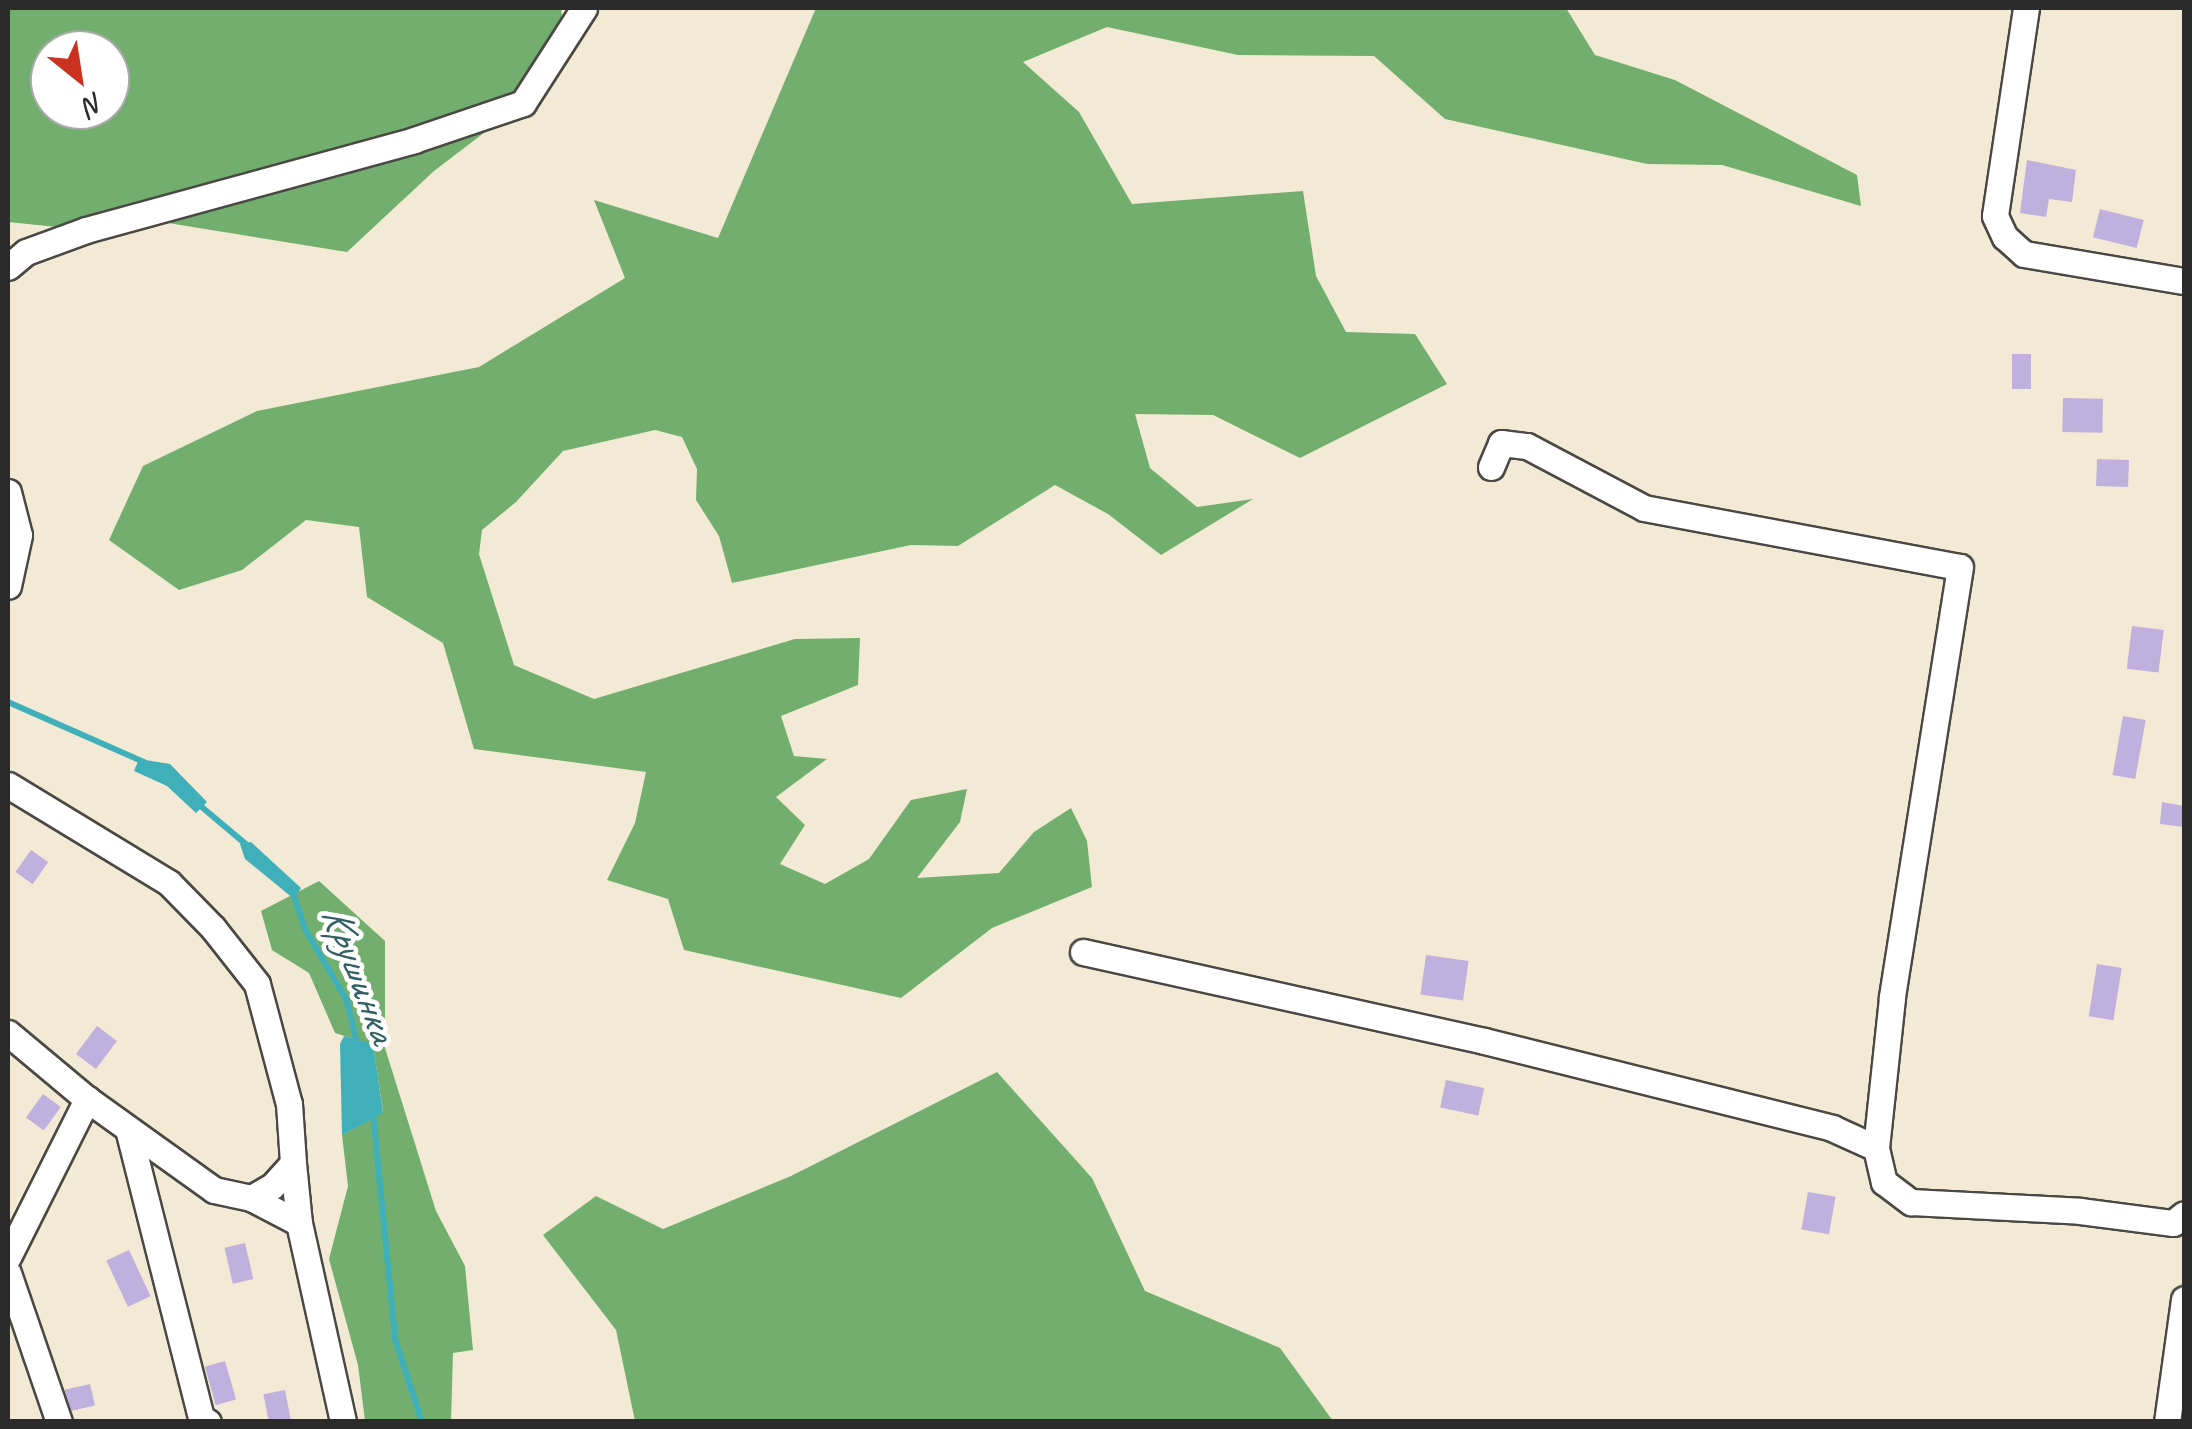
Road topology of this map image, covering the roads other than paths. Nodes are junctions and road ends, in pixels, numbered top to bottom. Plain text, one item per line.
1 (584, 8) edge
2 (2026, 8) edge
3 (8, 267) edge
4 (2184, 281) edge
5 (1491, 467) dead end
6 (8, 492) edge
7 (8, 586) edge
8 (8, 784) edge
9 (1083, 952) dead end
10 (8, 1033) edge
11 (87, 1099) junction
12 (128, 1129) junction
13 (1876, 1148) junction
14 (293, 1163) junction
15 (251, 1198) junction
16 (2184, 1214) edge
17 (299, 1222) junction
18 (8, 1256) edge
19 (8, 1273) edge
20 (2184, 1299) edge
21 (58, 1422) edge
22 (208, 1422) edge
23 (343, 1422) edge
24 (2166, 1422) edge

1 - 3 street
2 - 4 street
5 - 13 street
6 - 7 street
8 - 14 street
9 - 13 street
10 - 11 street
11 - 12 street
11 - 18 street
12 - 15 street
12 - 22 street
13 - 16 street
14 - 15 street
14 - 17 street
15 - 17 street
17 - 23 street
19 - 21 street
20 - 24 street

